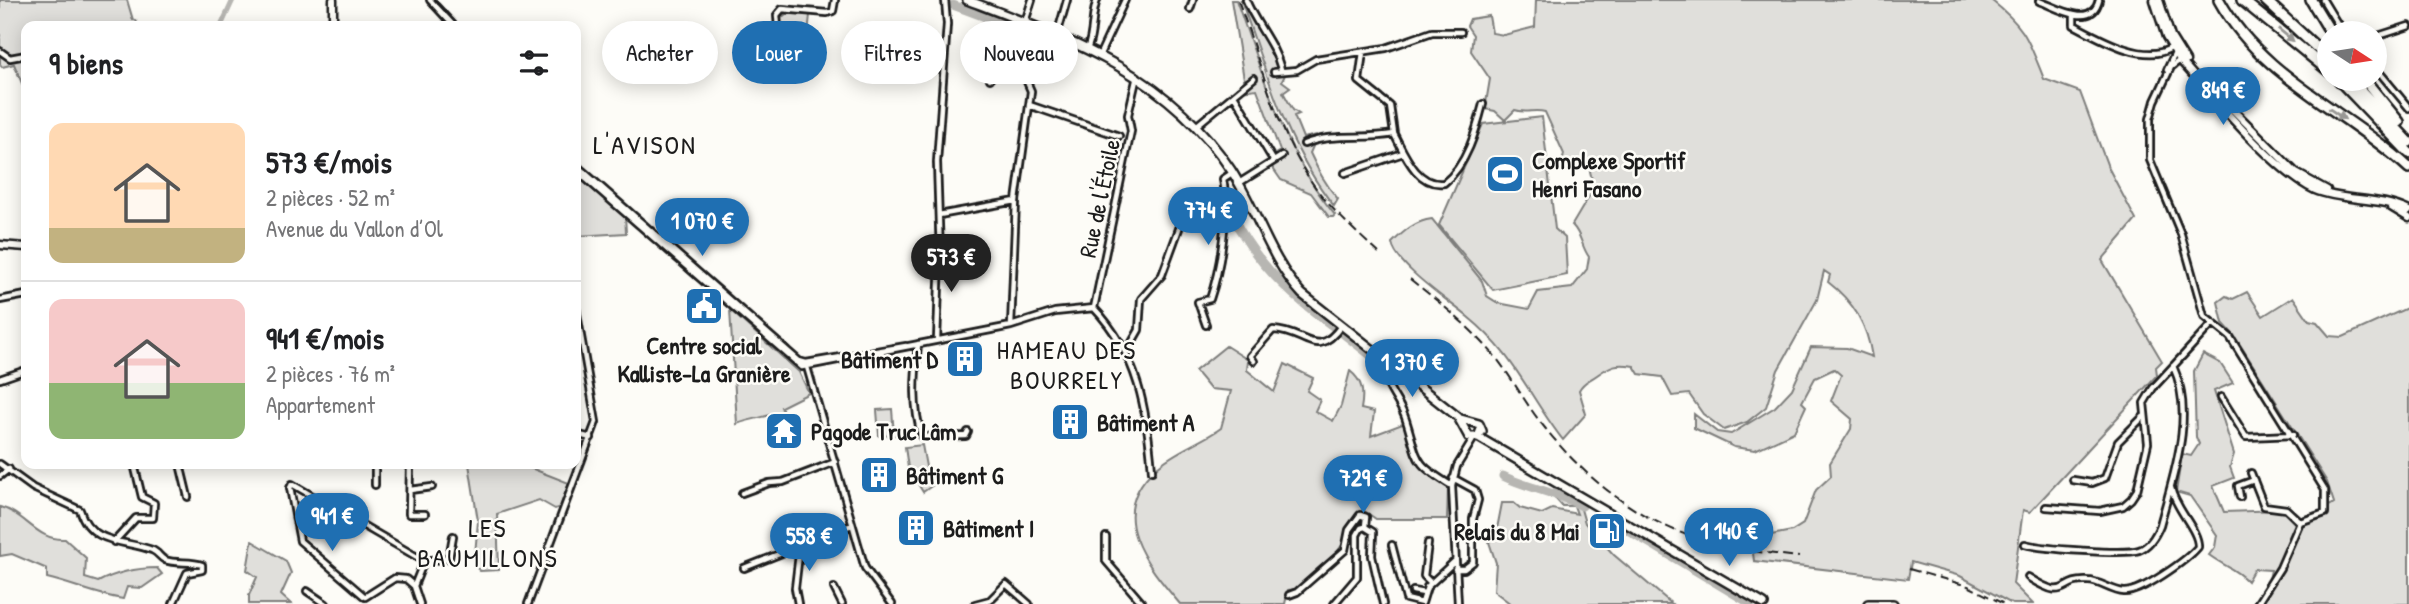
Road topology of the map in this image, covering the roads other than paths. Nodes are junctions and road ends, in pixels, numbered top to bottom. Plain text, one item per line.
1 (333, 0) edge
2 (430, 0) edge
3 (835, 0) edge
4 (944, 0) edge
5 (969, 0) edge
6 (1032, 0) edge
7 (1067, 0) edge
8 (1097, 0) edge
9 (1125, 0) edge
10 (1193, 0) edge
11 (1246, 0) edge
12 (2099, 0) edge
13 (2157, 0) edge
14 (2219, 0) edge
15 (2242, 0) edge
16 (2265, 0) edge
17 (2311, 0) edge
18 (2323, 0) edge
19 (2039, 1) edge
20 (1190, 9) dead end
21 (2074, 16) junction
22 (333, 21) edge
23 (449, 21) edge
24 (777, 21) edge
25 (1022, 21) edge
26 (1025, 21) edge
27 (1061, 21) edge
28 (2323, 21) edge
29 (2336, 21) edge
30 (2409, 26) edge
31 (1461, 32) dead end
32 (2387, 33) edge
33 (1078, 43) edge
34 (1088, 47) junction
35 (2317, 48) edge
36 (0, 51) edge
37 (1363, 52) junction
38 (1100, 54) junction
39 (2177, 54) junction
40 (21, 56) edge
41 (2317, 61) edge
42 (1282, 69) junction
43 (1274, 72) tunnel mouth
44 (1140, 78) junction
45 (1254, 78) tunnel mouth
46 (2387, 81) edge
47 (1030, 84) edge
48 (2350, 91) edge
49 (2361, 91) edge
50 (2374, 91) edge
51 (1234, 96) junction
52 (1483, 104) dead end
53 (1029, 105) junction
54 (2409, 108) edge
55 (1195, 126) junction
56 (1394, 134) junction
57 (2409, 134) edge
58 (1119, 136) dead end
59 (2409, 142) edge
60 (1304, 144) tunnel mouth
61 (1403, 153) junction
62 (2409, 153) edge
63 (1282, 156) tunnel mouth
64 (1273, 160) junction
65 (2409, 168) edge
66 (581, 169) edge
67 (1232, 172) junction
68 (1345, 173) dead end
69 (581, 174) edge
70 (1239, 183) junction
71 (1016, 201) junction
72 (2376, 201) junction
73 (2409, 211) edge
74 (939, 215) junction
75 (2409, 218) edge
76 (1180, 226) dead end
77 (0, 247) edge
78 (21, 249) edge
79 (21, 296) edge
80 (0, 300) edge
81 (1094, 308) junction
82 (2212, 324) junction
83 (1206, 325) dead end
84 (1342, 325) junction
85 (1012, 326) junction
86 (581, 334) edge
87 (937, 340) junction
88 (918, 344) junction
89 (1127, 351) junction
90 (1254, 361) dead end
91 (806, 365) junction
92 (2173, 366) junction
93 (1400, 371) junction
94 (19, 373) edge
95 (0, 379) edge
96 (2221, 397) dead end
97 (2143, 416) junction
98 (1473, 431) junction
99 (968, 432) dead end
100 (581, 435) edge
101 (2293, 435) junction
102 (591, 438) junction
103 (835, 462) junction
104 (0, 464) edge
105 (581, 464) edge
106 (9, 469) junction
107 (135, 469) edge
108 (181, 469) edge
109 (375, 469) edge
110 (411, 469) edge
111 (579, 469) edge
112 (1152, 471) dead end
113 (2251, 473) dead end
114 (0, 476) edge
115 (1453, 478) junction
116 (2073, 480) dead end
117 (2254, 480) junction
118 (2171, 484) junction
119 (375, 485) dead end
120 (1452, 486) junction
121 (432, 487) dead end
122 (410, 490) junction
123 (743, 493) dead end
124 (188, 497) dead end
125 (2240, 497) dead end
126 (2046, 507) dead end
127 (425, 514) dead end
128 (2300, 522) junction
129 (852, 525) junction
130 (1365, 527) junction
131 (453, 536) dead end
132 (1105, 537) dead end
133 (113, 543) junction
134 (1429, 543) dead end
135 (2025, 544) dead end
136 (1392, 545) dead end
137 (800, 546) junction
138 (424, 561) junction
139 (1455, 561) junction
140 (744, 568) dead end
141 (1455, 569) junction
142 (2028, 576) dead end
143 (1431, 583) junction
144 (414, 586) junction
145 (834, 588) dead end
146 (307, 590) dead end
147 (1413, 590) dead end
148 (1424, 593) junction
149 (1289, 595) dead end
150 (365, 597) junction
151 (992, 602) edge
152 (1422, 603) edge
153 (173, 604) edge
154 (326, 604) edge
155 (366, 604) edge
156 (420, 604) edge
157 (526, 604) edge
158 (797, 604) edge
159 (842, 604) edge
160 (892, 604) edge
161 (975, 604) edge
162 (1030, 604) edge
163 (1143, 604) edge
164 (1334, 604) edge
165 (1383, 604) edge
166 (1458, 604) edge
167 (1764, 604) edge
168 (1868, 604) edge
169 (1880, 604) edge
170 (1893, 604) edge
171 (2257, 604) edge

1 - 22 street
2 - 23 street
3 - 24 street
4 - 74 street
5 - 25 main road
6 - 26 street
7 - 27 street
8 - 34 street
9 - 38 street
10 - 20 street
11 - 42 street
12 - 21 street
13 - 39 street
14 -> 65 highway
15 -> 41 highway
16 - 35 highway
17 - 28 highway
18 - 29 street
19 - 21 street
21 - 39 street
30 - 32 street
31 - 37 street
33 - 34 main road
34 - 38 main road
36 - 40 street
37 - 42 street
37 - 56 street
38 - 44 main road
39 - 72 street
39 - 82 street
42 - 43 street
44 - 55 main road
44 - 81 street, Rue de l'Étoile
45 - 51 street
46 - 54 street
47 - 53 street
48 - 62 highway
49 - 59 highway
50 - 57 highway
51 - 55 street
51 - 64 street
52 - 61 street
53 - 58 street
53 - 71 street
55 - 67 main road
56 - 60 street
56 - 61 street
61 - 68 street
63 - 64 street
64 - 70 street
66 - 91 street
67 - 70 main road
67 - 83 street
69 - 91 street
70 - 84 main road
71 - 74 street
71 - 85 street
72 - 73 street
72 - 75 street
74 - 87 street
76 - 89 street
77 - 78 street
79 - 80 street
81 - 85 street
81 - 89 street
82 - 92 street
82 - 101 street
84 - 90 street
84 - 93 main road
85 - 87 street
86 - 102 street
87 - 88 street
88 - 91 street
88 - 99 street
89 - 112 street
91 - 103 street
92 - 97 street
92 - 118 street
93 - 98 main road
93 - 120 street
94 - 95 street
96 - 101 street
97 - 116 street
97 - 126 street
98 - 115 street
98 - 167 main road
100 - 102 street
101 - 128 street
102 - 105 street
103 - 123 street
103 - 129 street
104 - 106 street
106 - 114 street
106 - 133 street
107 - 133 street
108 - 124 street
109 - 119 street
110 - 122 street
111 - 157 street
113 - 117 street
115 - 120 street
115 - 141 street
117 - 125 street
117 - 128 street
118 - 135 street
118 - 142 street
120 - 139 street
121 - 122 street
122 - 127 street
128 - 171 street
129 - 137 street
129 - 160 street
130 - 149 street
130 - 164 street
130 - 165 street
131 - 138 street
132 - 163 street
133 - 153 street
134 - 143 street
136 - 152 street
137 - 140 street
137 - 158 street
138 - 144 street
138 - 150 street
139 - 141 street
139 - 143 street
141 - 166 street
143 - 148 street
144 - 150 street
144 - 156 street
145 - 159 street
146 - 154 street
147 - 148 street
148 - 152 street
150 - 155 street
151 - 161 street
151 - 162 street
168 - 169 main road
169 - 170 main road

